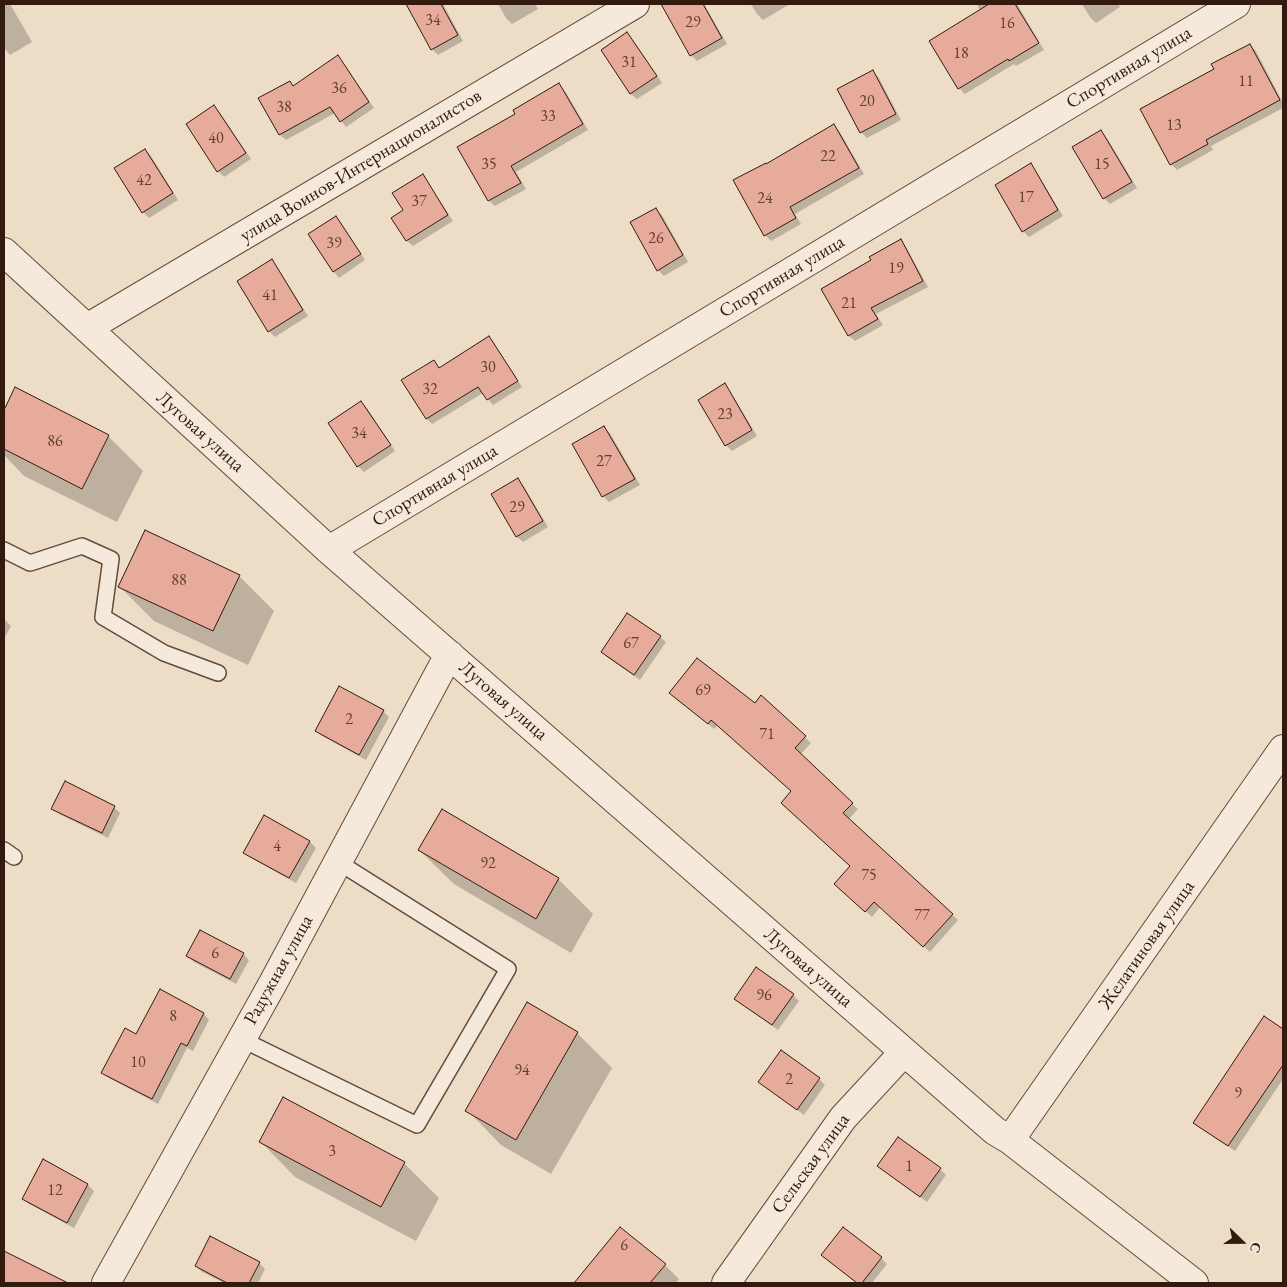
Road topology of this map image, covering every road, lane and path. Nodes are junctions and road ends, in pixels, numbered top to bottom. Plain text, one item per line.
1 (635, 4) edge
2 (1236, 4) edge
3 (4, 254) edge
4 (87, 328) junction
5 (4, 550) edge
6 (329, 550) junction
7 (450, 655) junction
8 (218, 673) dead end
9 (1283, 749) edge
10 (338, 862) junction
11 (241, 1039) junction
12 (904, 1052) junction
13 (1010, 1140) junction
14 (106, 1283) edge
15 (726, 1283) edge
16 (1194, 1283) edge

1 - 4 street, улица Воинов-Интернационалистов
2 - 6 street, Спортивная улица
3 - 4 street, Луговая улица
4 - 6 street, Луговая улица
5 - 8 lane
6 - 7 street, Луговая улица
7 - 10 street, Радужная улица
7 - 12 street, Луговая улица
9 - 13 street, Желатиновая улица
10 - 11 street, Радужная улица
10 - 11 lane
11 - 14 street, Радужная улица
12 - 13 street, Луговая улица
12 - 15 street, Сельская улица
13 - 16 street, Луговая улица

